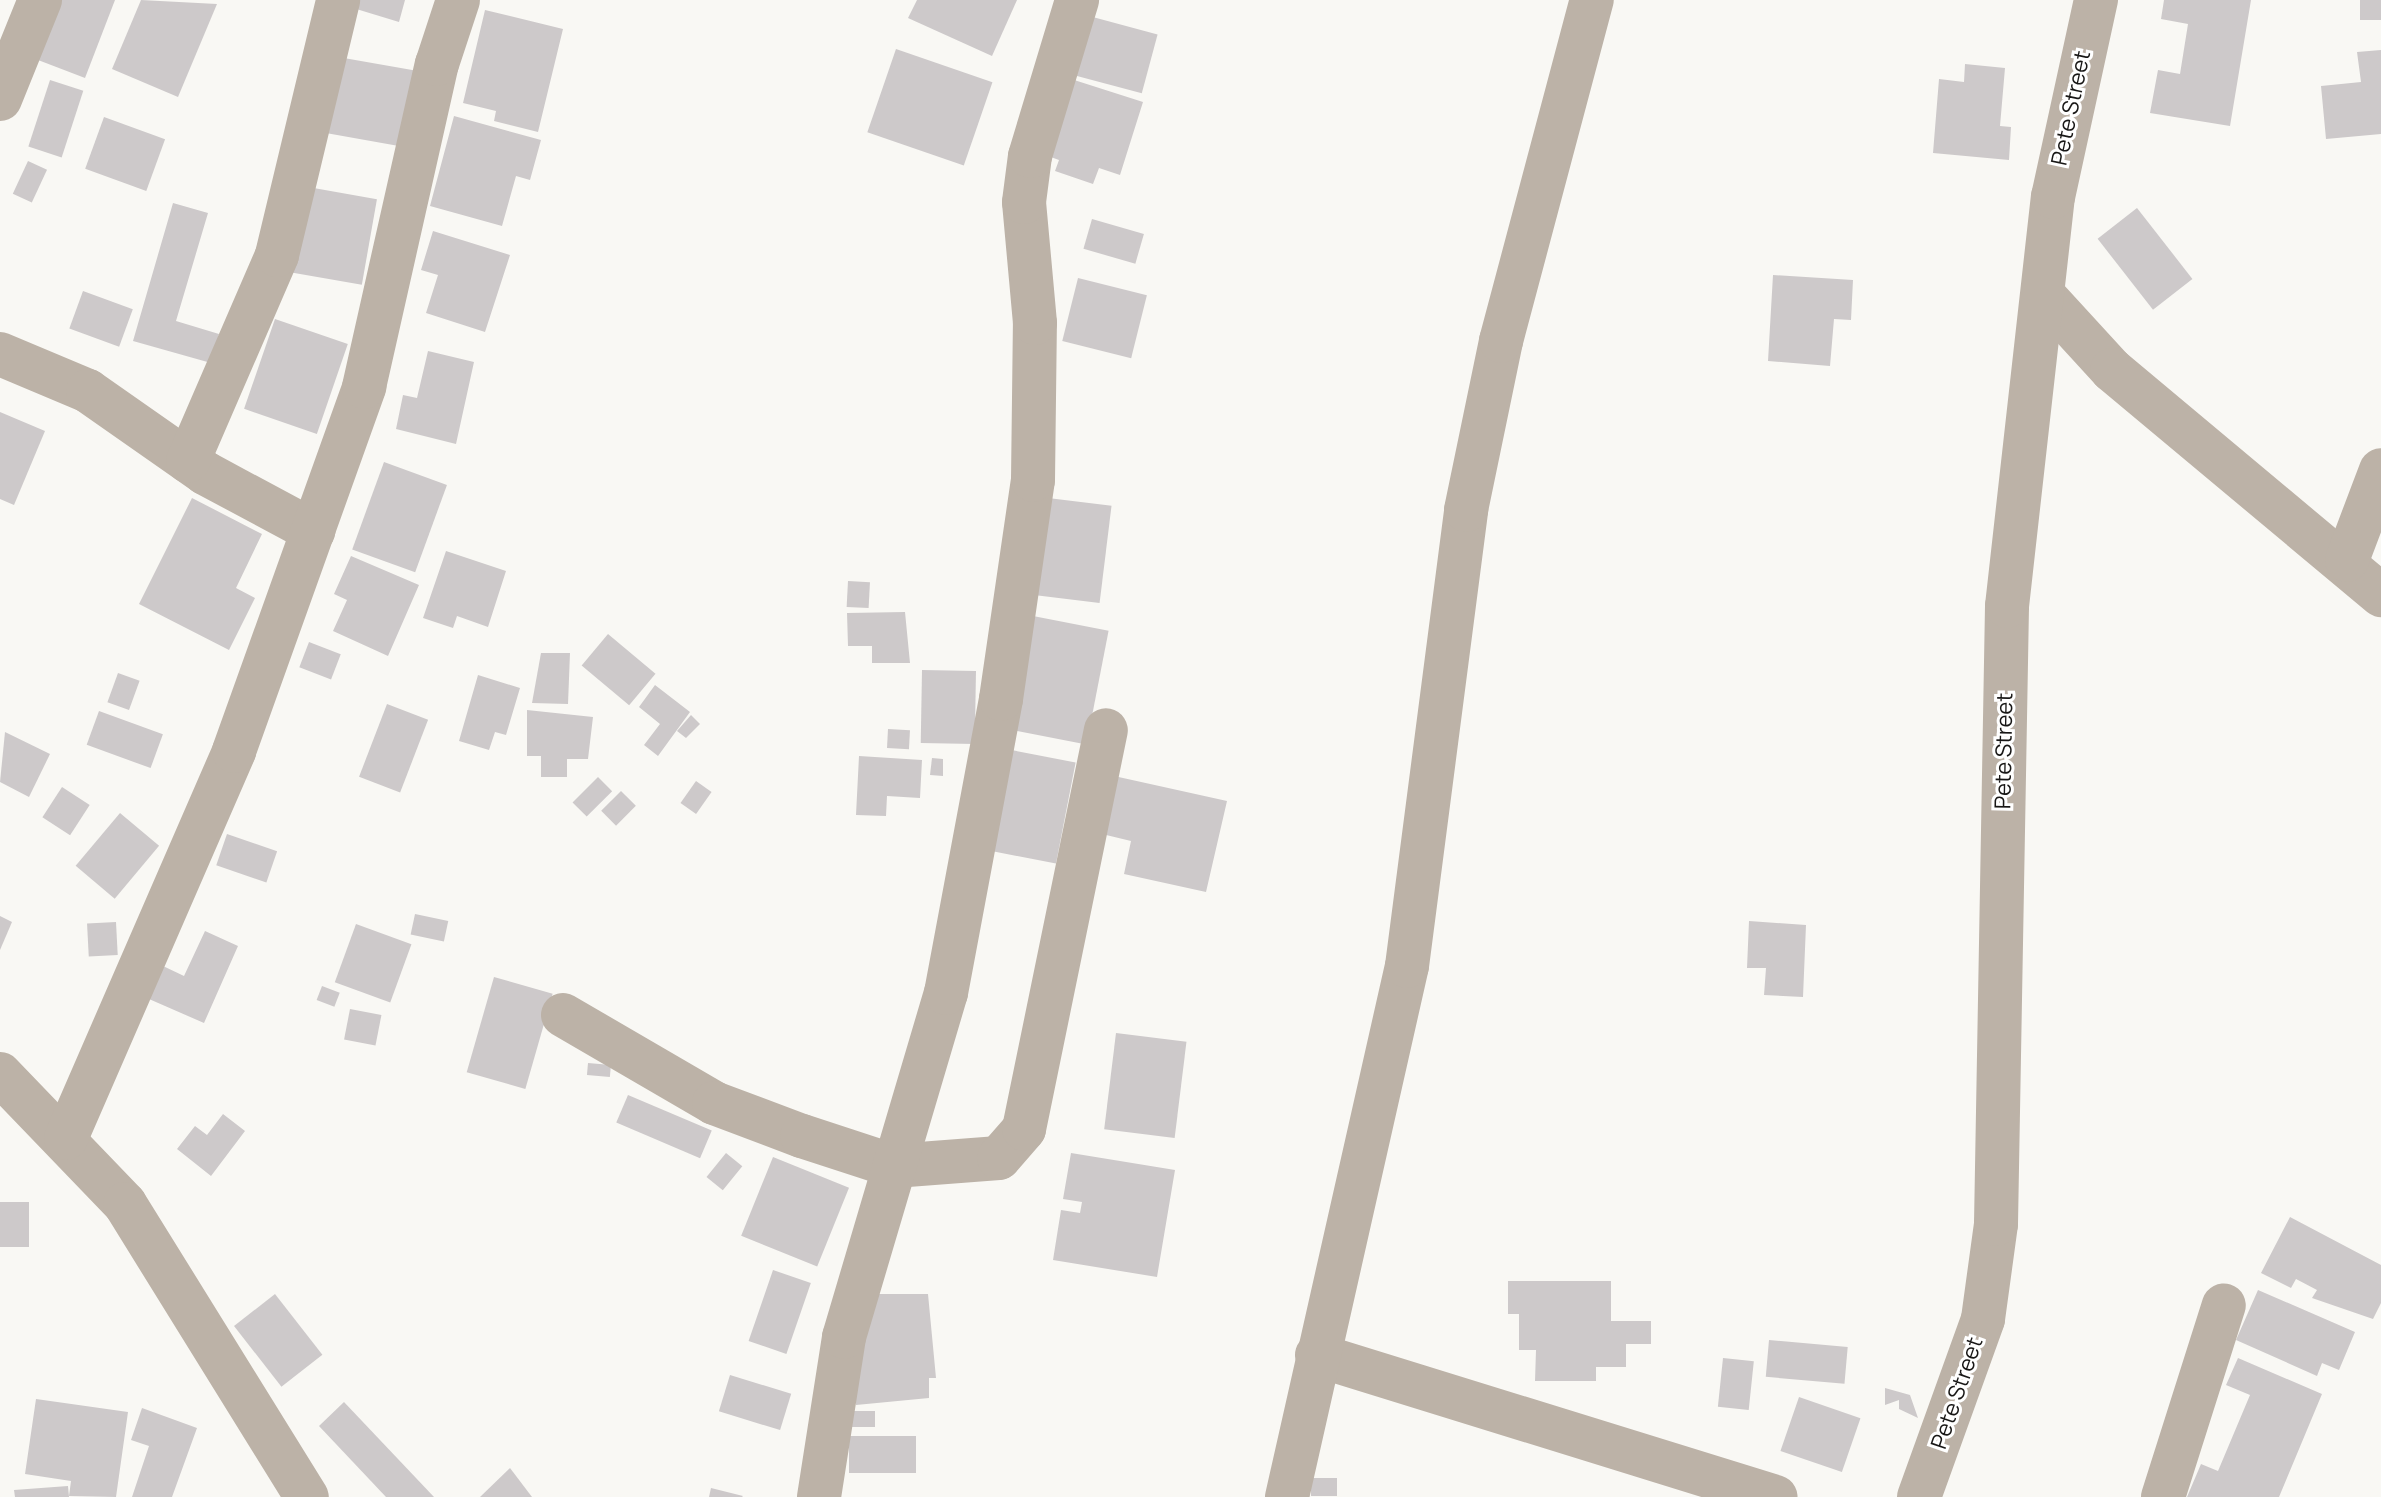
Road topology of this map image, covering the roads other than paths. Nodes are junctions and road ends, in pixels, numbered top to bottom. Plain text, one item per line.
1 (40, 0) edge
2 (338, 0) edge
3 (458, 0) edge
4 (1077, 0) edge
5 (1592, 0) edge
6 (2096, 0) edge
7 (0, 99) edge
8 (2047, 299) junction
9 (0, 354) edge
10 (188, 461) junction
11 (2381, 470) edge
12 (313, 531) junction
13 (2347, 560) junction
14 (2381, 595) edge
15 (1106, 730) dead end
16 (563, 1015) dead end
17 (0, 1074) edge
18 (66, 1138) junction
19 (894, 1166) junction
20 (2224, 1305) dead end
21 (1317, 1355) junction
22 (307, 1497) edge
23 (819, 1497) edge
24 (1287, 1497) edge
25 (1776, 1497) edge
26 (1919, 1497) edge
27 (2163, 1497) edge

1 - 7 street
2 - 10 street
3 - 12 street
4 - 19 street
5 - 21 street
6 - 8 street, Pete Street
8 - 13 street
8 - 26 street, Pete Street
9 - 10 street
10 - 12 street
11 - 13 street
12 - 18 street
13 - 14 street
15 - 19 street
16 - 19 street
17 - 18 street
18 - 22 street
19 - 23 street
20 - 27 street
21 - 24 street
21 - 25 street

